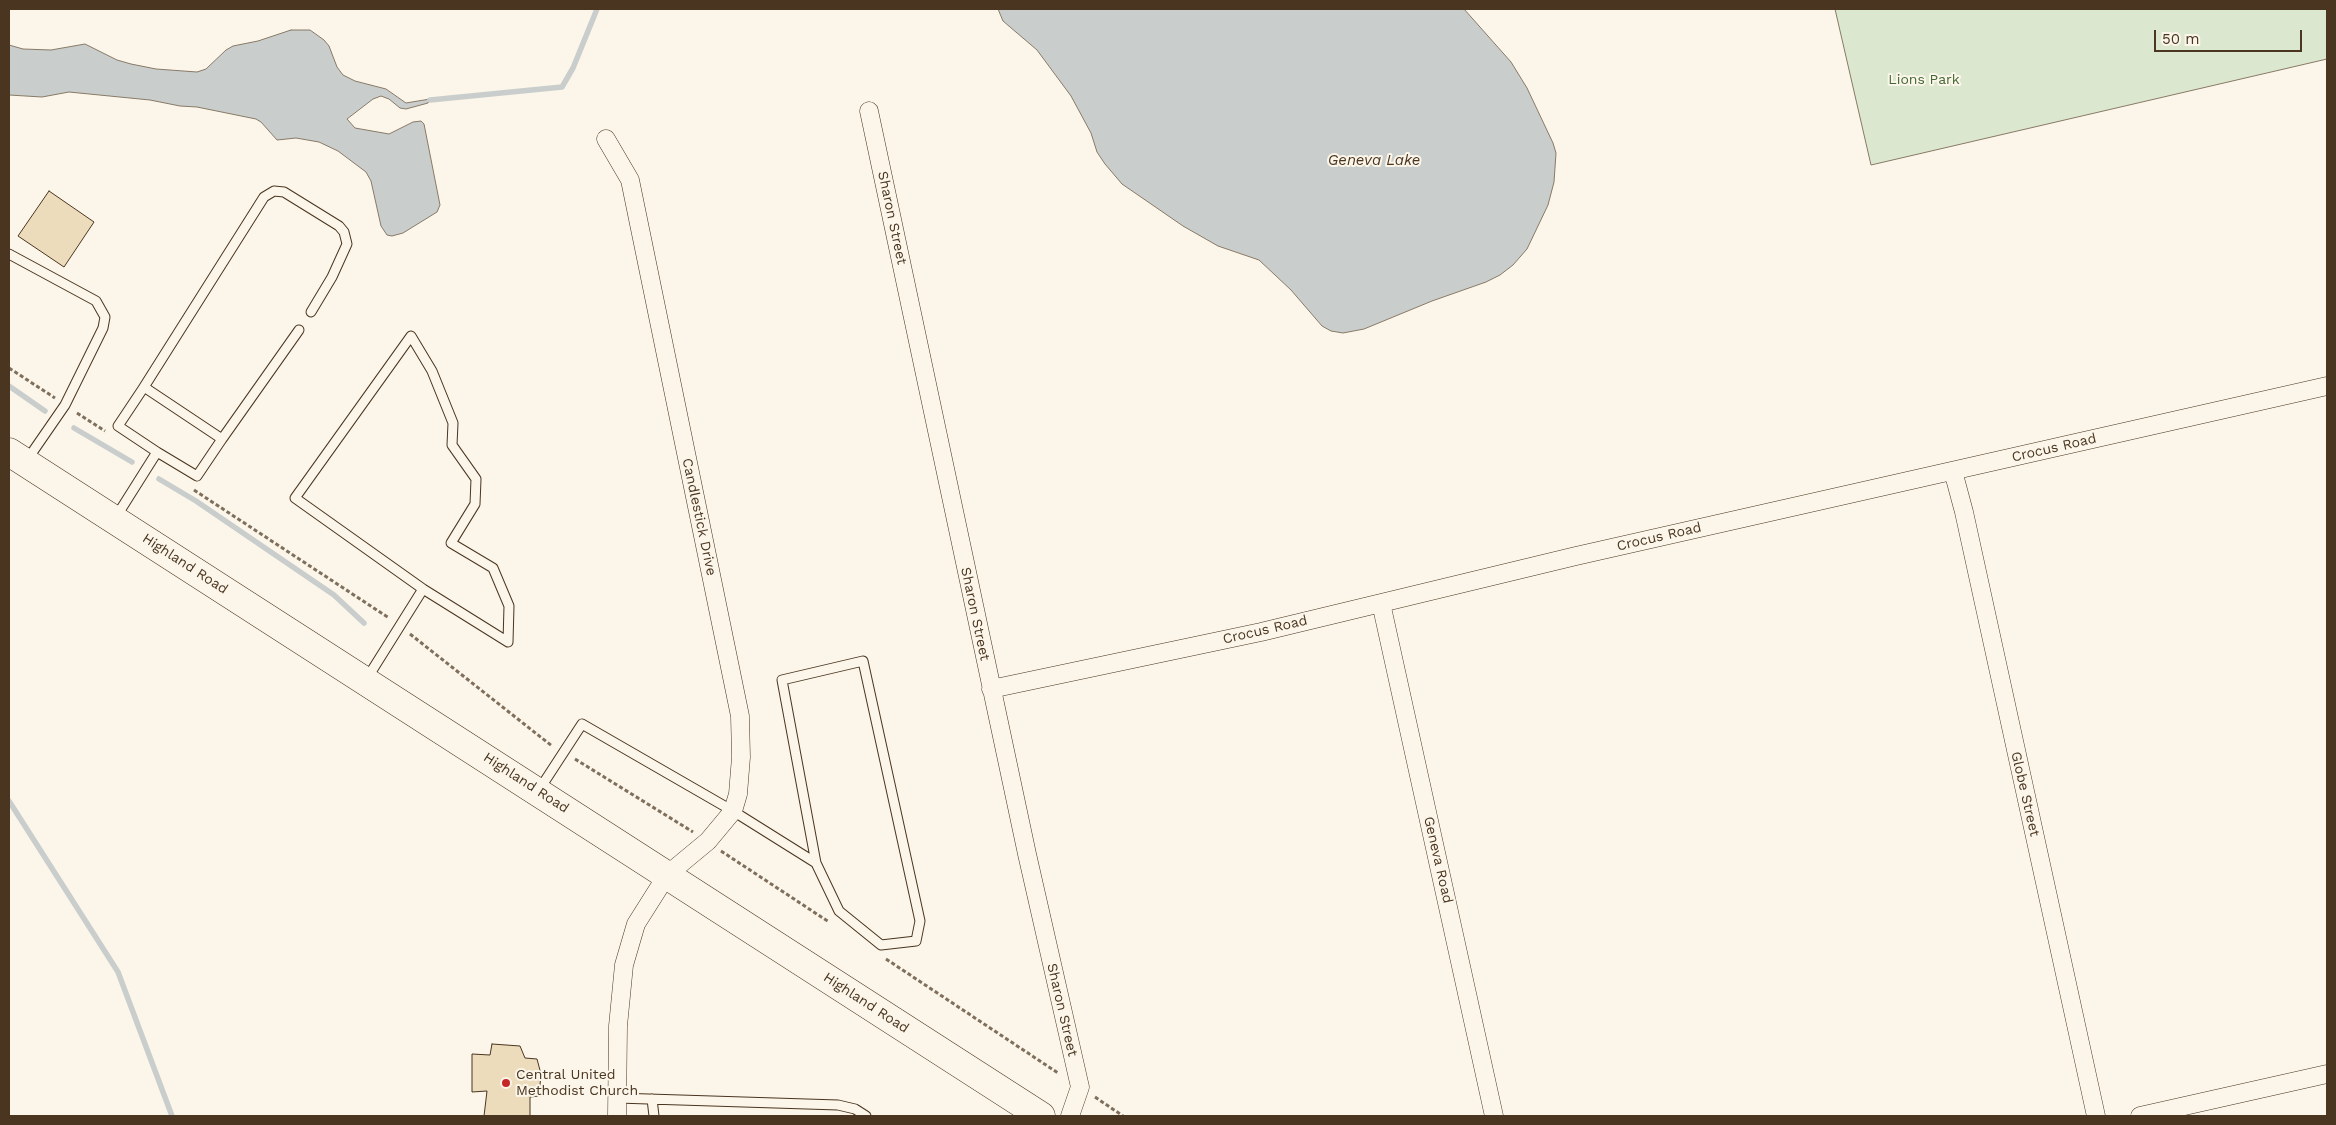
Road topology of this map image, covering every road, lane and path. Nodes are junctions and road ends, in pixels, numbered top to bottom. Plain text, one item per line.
1 (870, 111) dead end
2 (606, 140) dead end
3 (9, 254) edge
4 (311, 312) dead end
5 (299, 330) dead end
6 (2327, 386) edge
7 (144, 387) junction
8 (222, 438) junction
9 (157, 452) junction
10 (17, 457) edge
11 (1953, 471) junction
12 (115, 520) junction
13 (423, 589) junction
14 (1381, 603) junction
15 (365, 680) junction
16 (991, 689) junction
17 (538, 791) junction
18 (733, 811) junction
19 (816, 862) junction
20 (667, 875) junction
21 (2327, 1074) edge
22 (617, 1098) junction
23 (652, 1099) junction
24 (617, 1116) edge
25 (654, 1116) edge
26 (866, 1116) edge
27 (1041, 1116) edge
28 (1070, 1116) edge
29 (1494, 1116) edge
30 (2096, 1116) edge
31 (2140, 1116) edge

1 - 16 street, Sharon Street
2 - 18 street, Candlestick Drive
3 - 10 lane
4 - 7 lane
5 - 8 lane
6 - 11 street, Crocus Road
7 - 8 lane
7 - 9 lane
8 - 9 lane
9 - 12 lane
10 - 12 highway, Highland Road
11 - 14 street, Crocus Road
11 - 30 street, Globe Street
12 - 15 highway, Highland Road
13 - 13 lane
13 - 15 lane
14 - 16 street, Crocus Road
14 - 29 street, Geneva Road
15 - 17 highway, Highland Road
16 - 28 street, Sharon Street
17 - 18 lane
17 - 20 highway, Highland Road
18 - 19 lane
18 - 20 street, Candlestick Drive
19 - 19 lane
20 - 22 street, Candlestick Drive
20 - 27 highway, Highland Road
21 - 31 street
22 - 23 lane
22 - 24 street, Candlestick Drive
23 - 25 lane
23 - 26 lane

